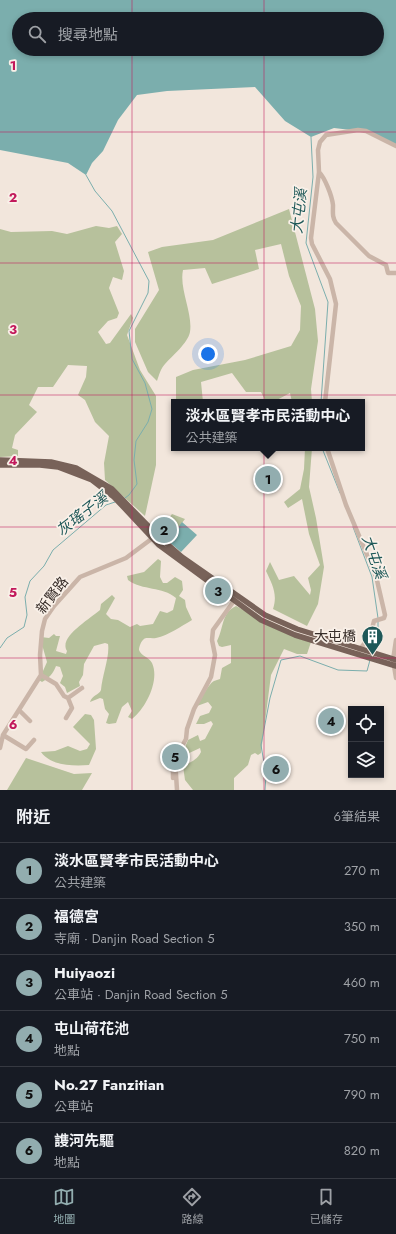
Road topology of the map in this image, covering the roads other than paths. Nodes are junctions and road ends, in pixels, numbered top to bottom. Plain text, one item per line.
1 (396, 146) edge
2 (319, 172) junction
3 (396, 273) edge
4 (325, 399) edge
5 (328, 451) edge
6 (0, 460) edge
7 (0, 465) edge
8 (116, 496) junction
9 (126, 505) junction
10 (155, 536) junction
11 (235, 598) junction
12 (396, 640) edge
13 (362, 653) junction
14 (395, 663) edge
15 (40, 675) junction
16 (396, 678) edge
17 (82, 688) dead end
18 (68, 698) junction
19 (19, 710) junction
20 (66, 718) dead end
21 (30, 721) dead end
22 (3, 735) junction
23 (34, 740) dead end
24 (0, 748) edge
25 (176, 764) junction
26 (173, 778) dead end
27 (178, 790) edge

1 - 2 street
2 - 3 street
2 - 4 street
5 - 13 street
6 - 8 main road
7 - 8 main road
8 - 9 main road
9 - 10 main road
9 - 10 main road
10 - 11 main road
10 - 15 street, 新賢路
11 - 13 main road
11 - 25 street
12 - 14 street
13 - 14 main road
14 - 16 street
15 - 18 street
15 - 19 street
17 - 18 street
18 - 20 street
19 - 21 street
19 - 22 street
22 - 23 street
22 - 24 street
25 - 26 street
25 - 27 street

